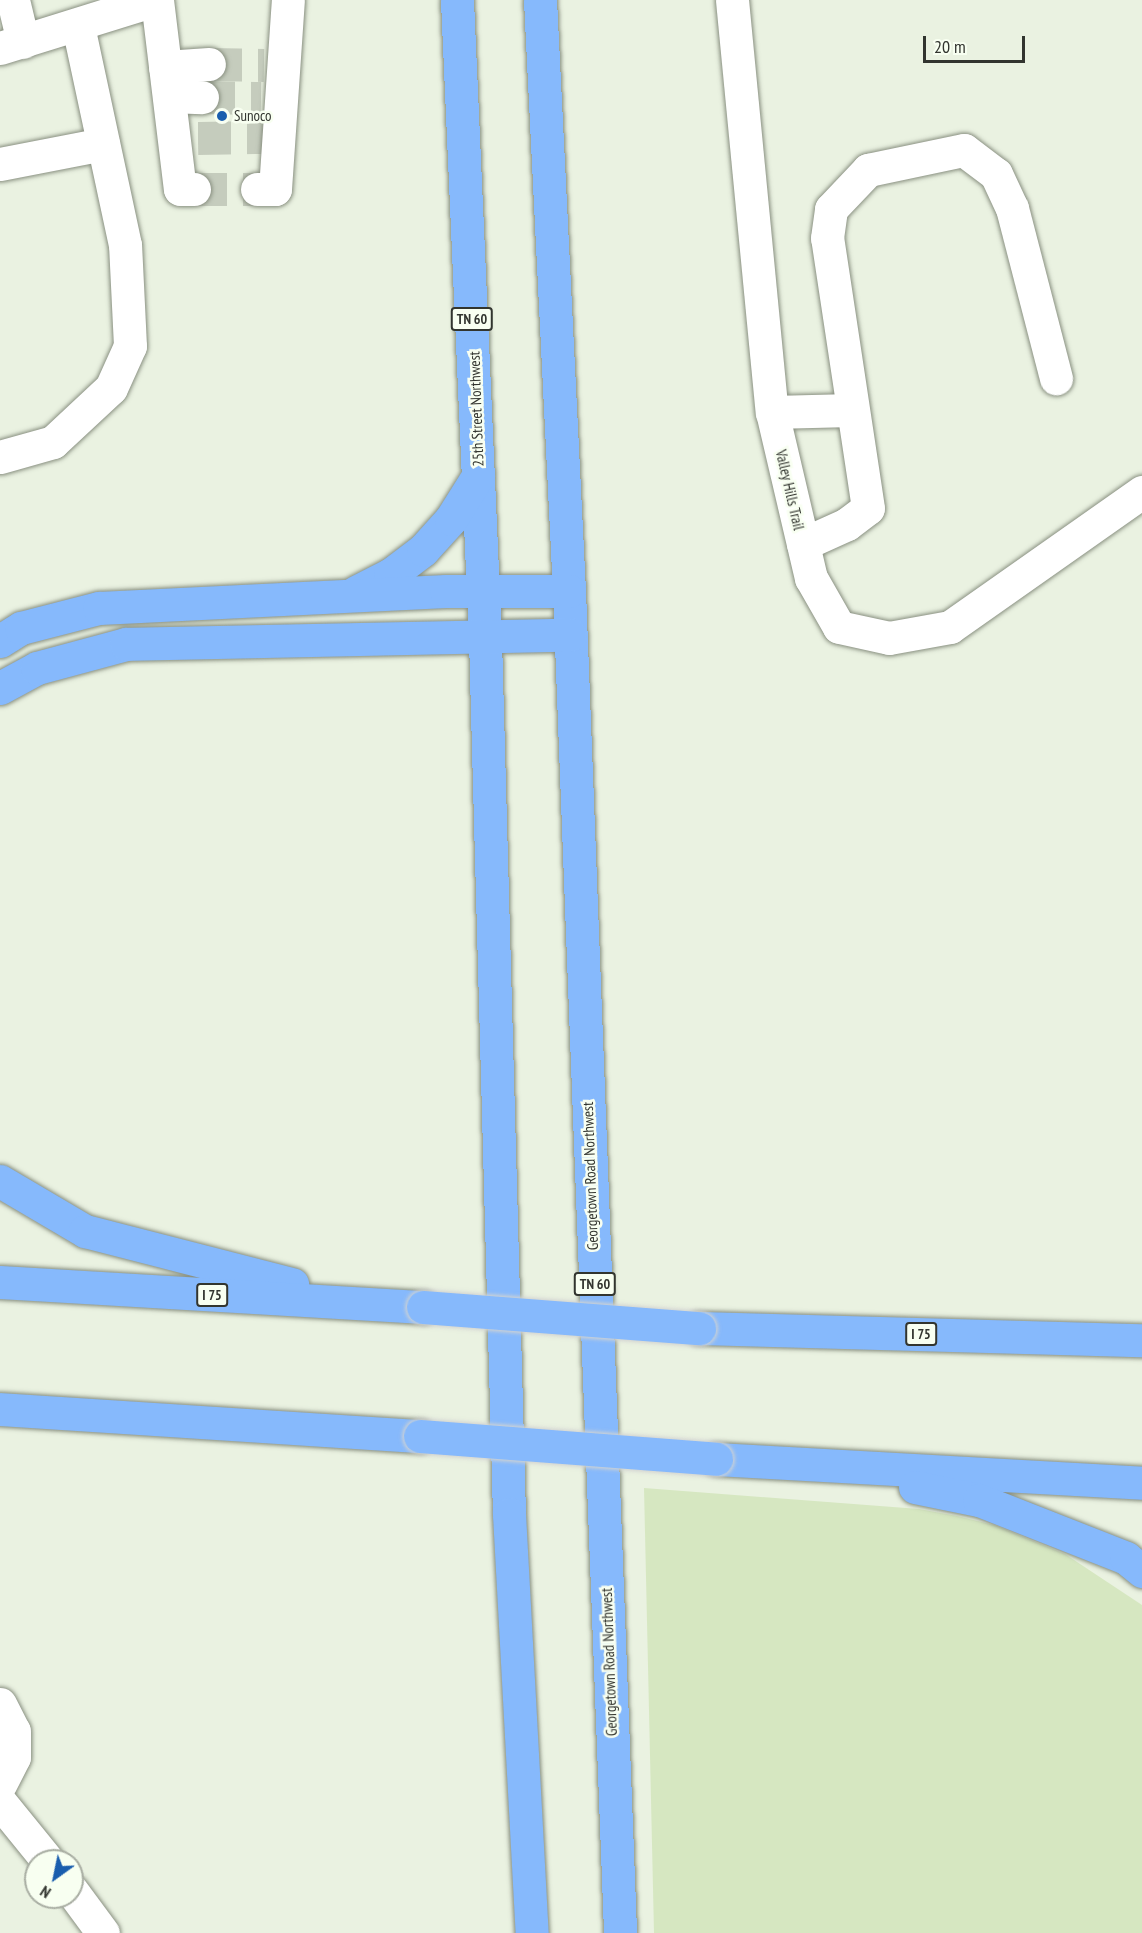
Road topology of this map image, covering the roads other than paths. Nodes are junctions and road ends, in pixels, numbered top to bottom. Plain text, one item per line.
1 (12, 0) edge
2 (155, 0) edge
3 (288, 0) edge
4 (457, 0) edge
5 (540, 0) edge
6 (732, 0) edge
7 (78, 26) junction
8 (11, 45) edge
9 (209, 64) tunnel mouth
10 (167, 82) junction
11 (202, 97) tunnel mouth
12 (103, 144) junction
13 (0, 164) edge
14 (194, 189) dead end
15 (257, 189) tunnel mouth
16 (1056, 378) dead end
17 (852, 410) junction
18 (772, 412) junction
19 (0, 457) edge
20 (478, 476) junction
21 (1142, 492) edge
22 (803, 544) junction
23 (569, 591) junction
24 (483, 593) junction
25 (346, 596) junction
26 (570, 635) junction
27 (485, 639) junction
28 (0, 641) edge
29 (0, 688) edge
30 (0, 1181) edge
31 (0, 1282) edge
32 (367, 1303) junction
33 (1142, 1340) edge
34 (0, 1409) edge
35 (807, 1464) junction
36 (1142, 1483) edge
37 (1142, 1572) edge
38 (0, 1704) edge
39 (0, 1784) edge
40 (0, 1802) edge
41 (38, 1849) edge
42 (84, 1907) edge
43 (103, 1933) edge
44 (532, 1933) edge
45 (620, 1933) edge

1 - 8 street
2 - 7 street
2 - 10 street
3 - 15 street
4 - 20 highway, 25th Street Northwest / TN 60
5 - 23 highway, TN 60
6 - 18 street, Valley Hills Trail
7 - 8 street
7 - 12 street
9 - 10 street
10 - 11 street
10 - 14 street
12 - 13 street
12 - 19 street
16 - 17 street
17 - 18 street
17 - 22 street
18 - 22 street, Valley Hills Trail
20 - 24 highway, 25th Street Northwest / TN 60
20 - 25 highway
21 - 22 street, Valley Hills Trail
23 - 24 highway
23 - 26 highway, TN 60
24 - 25 highway
24 - 27 highway, 25th Street Northwest / TN 60
25 - 28 highway
26 - 27 highway
26 - 45 highway, Georgetown Road Northwest / TN 60
27 - 29 highway
27 - 44 highway, TN 60
30 - 32 highway
31 - 32 highway, I 75
32 - 33 highway, I 75, bridge
34 - 35 highway, bridge
35 - 36 highway
35 - 37 highway
38 - 39 street
40 - 41 street
42 - 43 street

